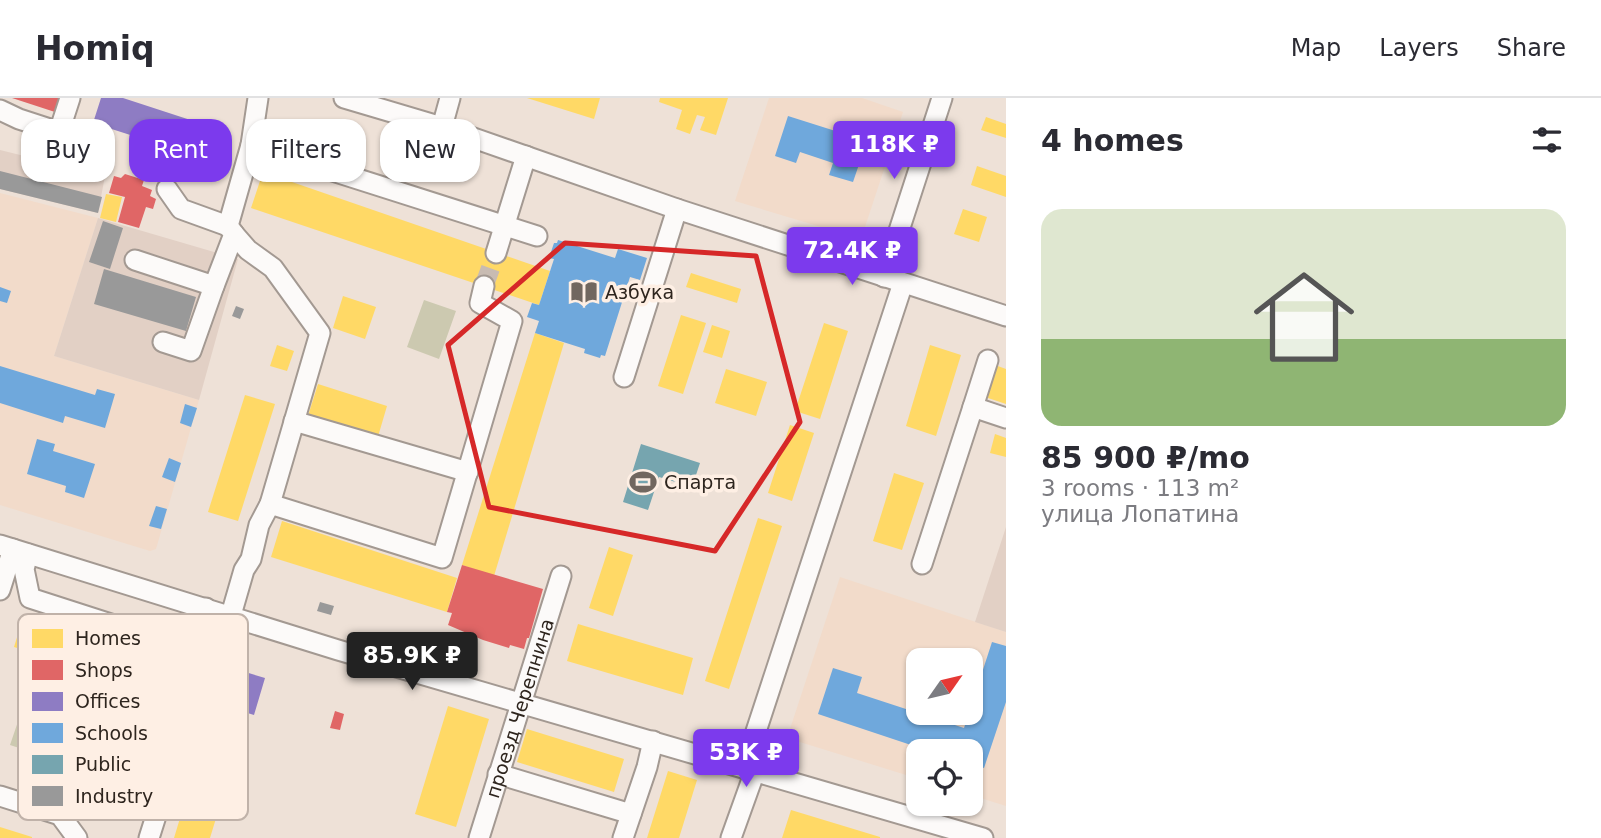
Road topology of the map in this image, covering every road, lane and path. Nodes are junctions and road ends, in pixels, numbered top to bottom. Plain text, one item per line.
1 (70, 98) edge
2 (258, 98) edge
3 (344, 98) edge
4 (450, 98) edge
5 (942, 98) edge
6 (0, 110) edge
7 (255, 119) edge
8 (415, 119) edge
9 (444, 119) edge
10 (480, 140) edge
11 (526, 156) junction
12 (246, 166) edge
13 (365, 182) edge
14 (167, 189) dead end
15 (677, 209) junction
16 (503, 227) junction
17 (231, 230) junction
18 (537, 236) dead end
19 (496, 253) tunnel mouth
20 (135, 260) dead end
21 (884, 277) junction
22 (903, 283) junction
23 (214, 286) junction
24 (484, 286) tunnel mouth
25 (1006, 316) edge
26 (163, 342) dead end
27 (988, 360) dead end
28 (624, 377) dead end
29 (973, 407) junction
30 (1006, 418) edge
31 (294, 421) junction
32 (468, 472) junction
33 (270, 504) junction
34 (14, 549) edge
35 (922, 564) dead end
36 (561, 576) dead end
37 (0, 590) edge
38 (206, 608) junction
39 (79, 614) edge
40 (206, 614) edge
41 (227, 614) edge
42 (231, 614) edge
43 (248, 621) edge
44 (520, 702) junction
45 (653, 741) junction
46 (749, 769) junction
47 (498, 774) junction
48 (0, 796) edge
49 (18, 802) edge
50 (631, 814) junction
51 (64, 820) edge
52 (155, 820) edge
53 (952, 834) edge
54 (77, 838) edge
55 (149, 838) edge
56 (479, 838) edge
57 (623, 838) edge
58 (731, 838) edge
59 (982, 838) edge

1 - 6 street
2 - 7 street
3 - 8 street
4 - 9 street
5 - 21 street
10 - 11 street
11 - 15 street
11 - 16 street
12 - 17 street
13 - 16 street
14 - 17 street
15 - 21 street
15 - 28 street
16 - 18 street
16 - 19 street
17 - 23 street
17 - 31 street
20 - 23 street
21 - 22 street
22 - 25 street
22 - 46 street
23 - 26 street
24 - 32 street
27 - 29 street
29 - 30 street
29 - 35 street
31 - 32 street
31 - 33 street
32 - 33 street
33 - 42 street
34 - 37 street
34 - 38 street
34 - 39 street
36 - 44 street, проезд Черепнина
38 - 40 street
38 - 41 street
43 - 44 street
44 - 45 street
44 - 47 street, проезд Черепнина
45 - 46 street
45 - 50 street
46 - 53 street
46 - 58 street
47 - 50 street
47 - 56 street, проезд Черепнина
48 - 49 street
50 - 57 street
51 - 54 street
52 - 55 street
53 - 59 street

